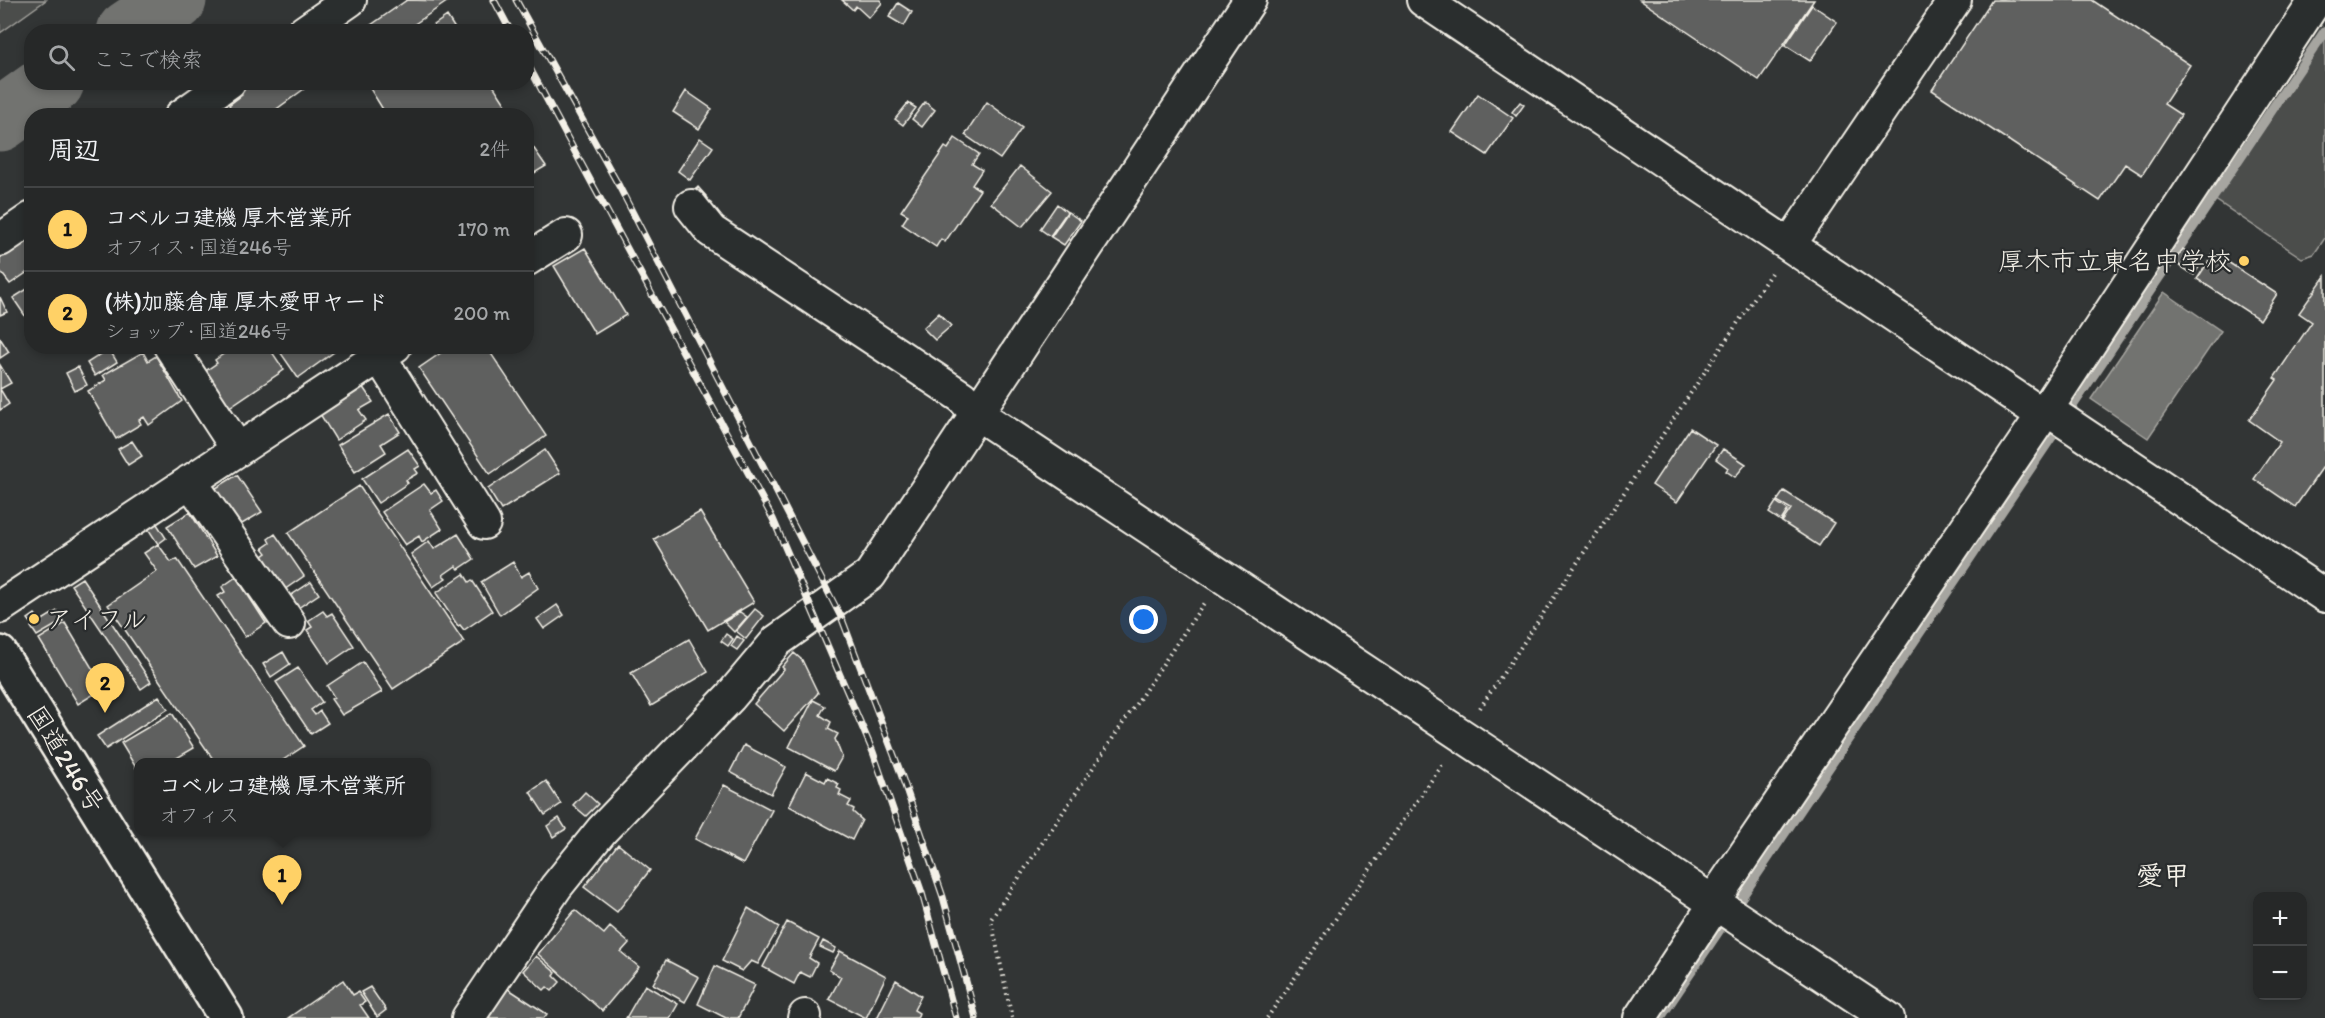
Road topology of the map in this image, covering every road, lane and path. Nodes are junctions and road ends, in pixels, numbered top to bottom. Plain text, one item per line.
1 (350, 0) edge
2 (1250, 0) edge
3 (1423, 0) edge
4 (1954, 0) edge
5 (2316, 0) edge
6 (316, 24) edge
7 (219, 98) edge
8 (198, 108) edge
9 (691, 207) dead end
10 (24, 224) edge
11 (566, 235) dead end
12 (0, 240) edge
13 (1790, 244) junction
14 (534, 255) edge
15 (175, 354) edge
16 (376, 354) edge
17 (384, 354) edge
18 (976, 413) junction
19 (2044, 413) junction
20 (238, 450) junction
21 (190, 481) junction
22 (470, 511) dead end
23 (1223, 575) junction
24 (2325, 596) edge
25 (0, 607) edge
26 (289, 623) dead end
27 (0, 653) edge
28 (1462, 734) junction
29 (1715, 904) junction
30 (226, 1018) edge
31 (468, 1018) edge
32 (1012, 1018) edge
33 (1267, 1018) edge
34 (1640, 1018) edge
35 (1887, 1018) edge

1 - 6 street
2 - 18 street
3 - 13 street
4 - 13 street
5 - 19 street
7 - 8 street
9 - 18 street
10 - 12 street
11 - 14 street
13 - 19 street
13 - 28 path
15 - 20 street
16 - 20 street
17 - 22 street
18 - 23 street
18 - 31 street
19 - 24 street
19 - 29 street
20 - 21 street
21 - 25 street
21 - 26 street
23 - 28 street
23 - 32 path
27 - 30 highway, 国道246号
28 - 29 street
28 - 33 path
29 - 34 street
29 - 35 street

